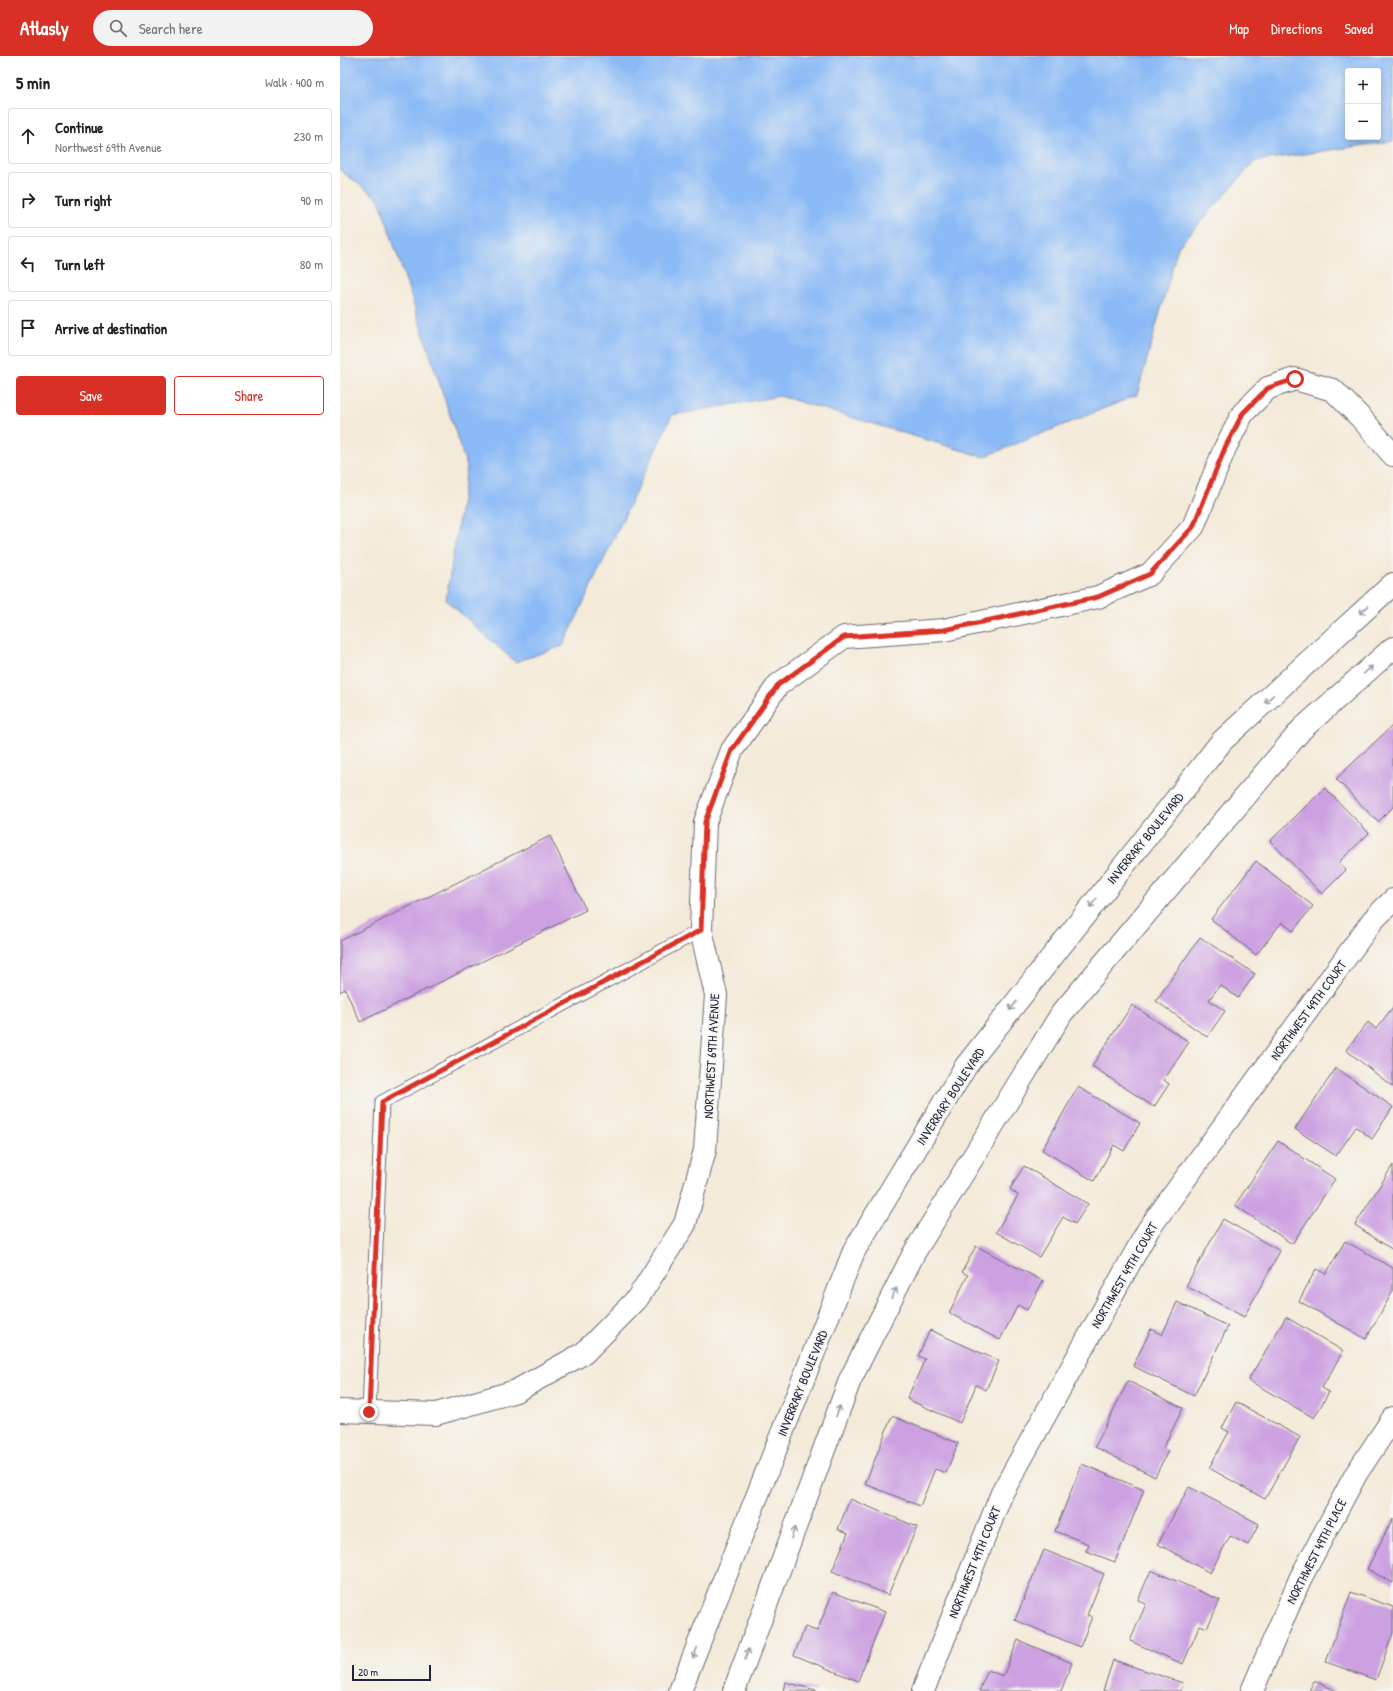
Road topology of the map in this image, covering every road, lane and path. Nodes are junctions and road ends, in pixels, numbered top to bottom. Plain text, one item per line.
1 (1393, 456) edge
2 (1393, 584) edge
3 (1393, 648) edge
4 (1393, 900) edge
5 (701, 930) junction
6 (340, 1411) edge
7 (369, 1412) junction
8 (1393, 1418) edge
9 (680, 1691) edge
10 (734, 1691) edge
11 (923, 1691) edge
12 (1252, 1691) edge

1 - 5 street, NORTHWEST 69TH AVENUE
2 -> 9 street, INVERRARY BOULEVARD
10 -> 3 street
4 - 11 street, NORTHWEST 49TH COURT
5 - 7 lane
5 - 7 street, NORTHWEST 69TH AVENUE
6 - 7 street, NORTHWEST 69TH AVENUE
8 - 12 street, NORTHWEST 49TH PLACE

